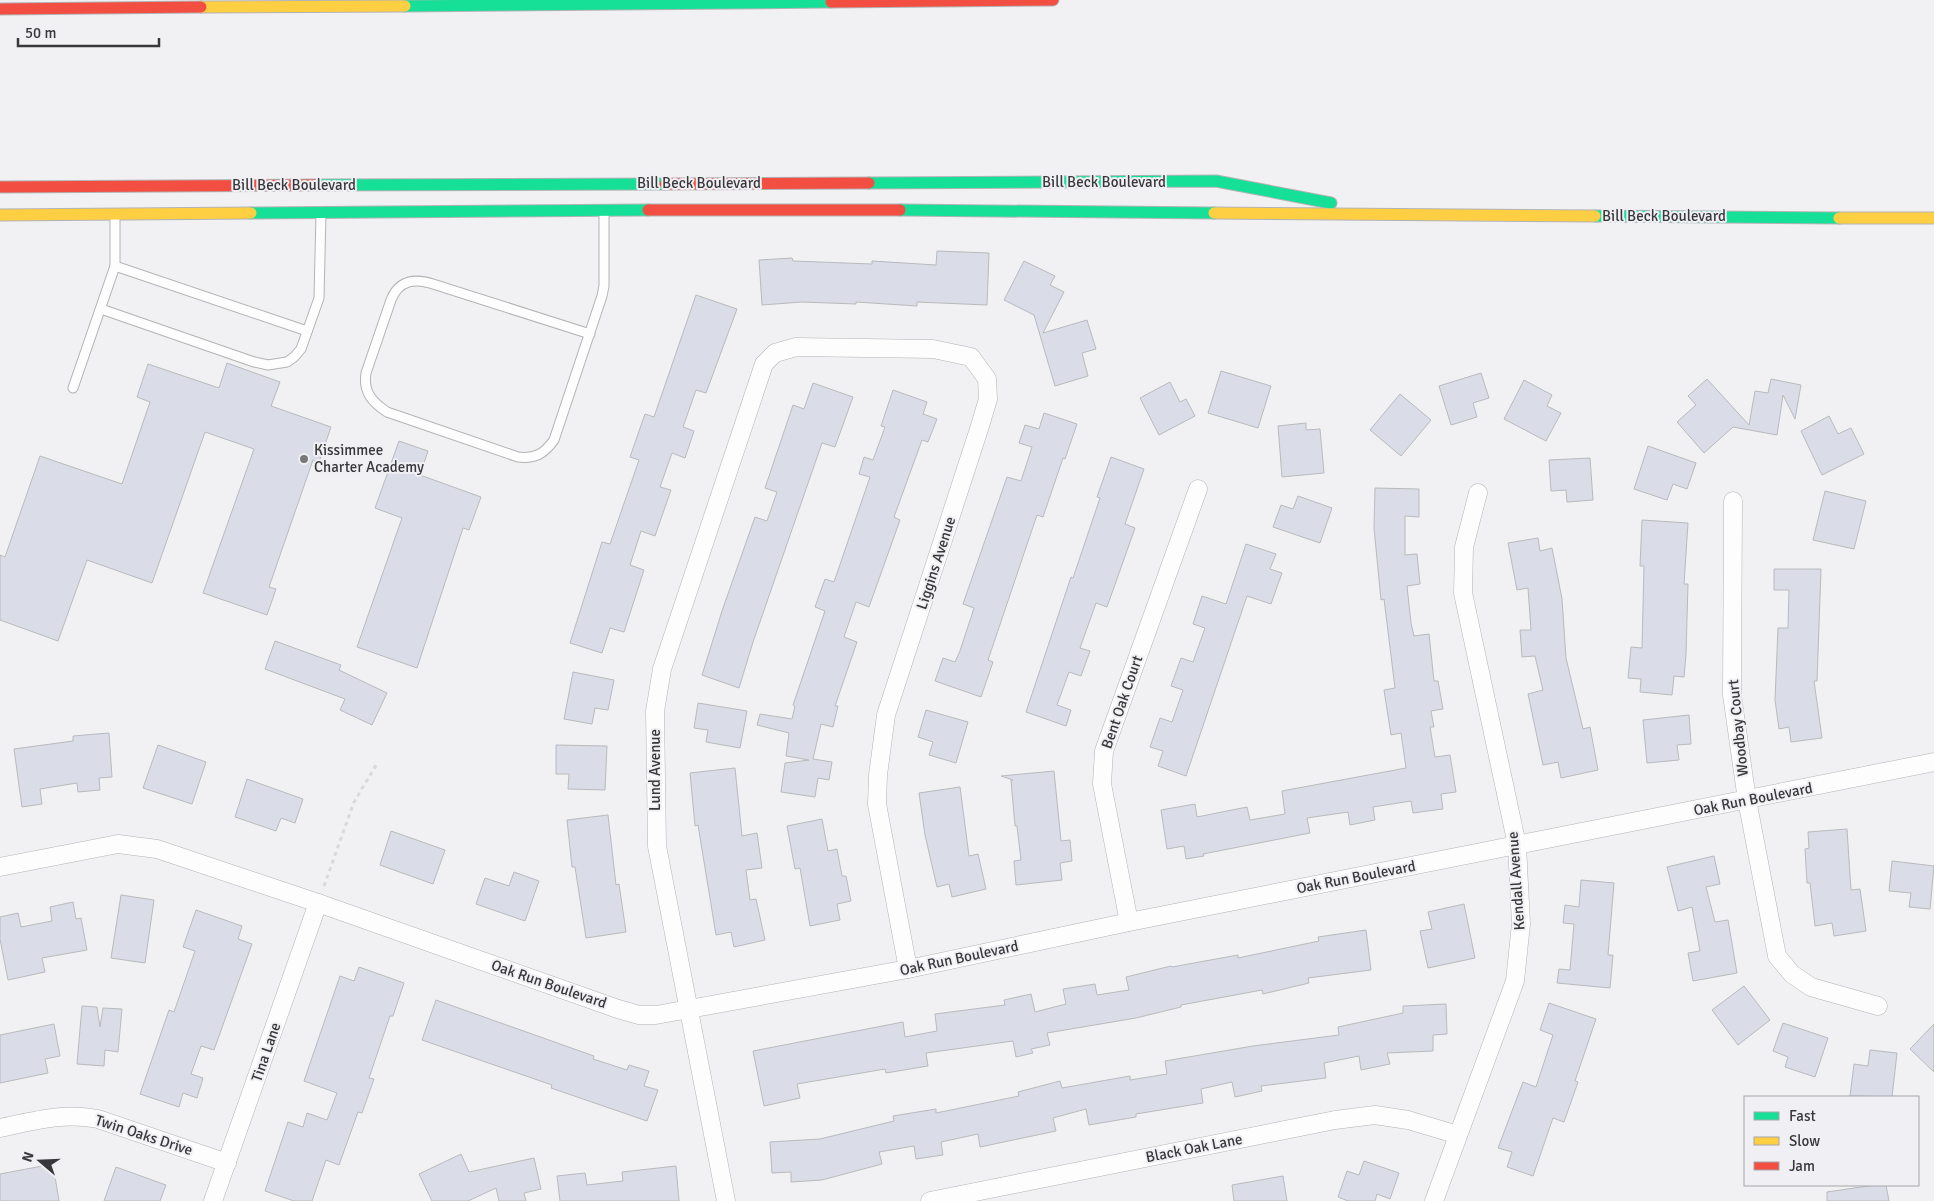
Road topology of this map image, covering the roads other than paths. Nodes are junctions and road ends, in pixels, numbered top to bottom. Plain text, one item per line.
1 (1053, 0) edge
2 (0, 9) edge
3 (0, 187) edge
4 (116, 200) junction
5 (604, 211) junction
6 (321, 213) junction
7 (0, 215) edge
8 (1395, 215) junction
9 (1934, 218) edge
10 (115, 266) junction
11 (101, 309) junction
12 (307, 331) junction
13 (590, 334) junction
14 (775, 353) joint
15 (73, 388) dead end
16 (1198, 489) dead end
17 (1478, 493) dead end
18 (1733, 501) dead end
19 (1934, 762) edge
20 (1747, 800) junction
21 (1517, 845) junction
22 (0, 867) edge
23 (320, 896) junction
24 (1129, 922) junction
25 (908, 969) junction
26 (1878, 1006) dead end
27 (689, 1010) junction
28 (0, 1128) edge
29 (1458, 1135) junction
30 (227, 1163) junction
31 (213, 1201) edge
32 (726, 1201) edge
33 (930, 1201) edge
34 (1434, 1201) edge

1 - 2 main road
3 - 4 main road, Bill Beck Boulevard
4 - 6 main road, Bill Beck Boulevard
4 - 7 main road, Bill Beck Boulevard
4 - 8 main road, Bill Beck Boulevard
4 - 10 lane
5 - 6 main road, Bill Beck Boulevard
5 - 8 main road, Bill Beck Boulevard
5 - 13 lane
6 - 12 lane
8 - 9 main road, Bill Beck Boulevard
10 - 11 lane
10 - 12 lane
11 - 12 lane
11 - 15 lane
13 - 13 lane
14 - 25 street, Liggins Avenue
14 - 27 street, Lund Avenue
16 - 24 street, Bent Oak Court
17 - 21 street, Kendall Avenue
18 - 20 street, Woodbay Court
19 - 20 street, Oak Run Boulevard
20 - 21 street, Oak Run Boulevard
20 - 26 street, Woodbay Court
21 - 24 street, Oak Run Boulevard
21 - 29 street, Kendall Avenue
22 - 23 street, Oak Run Boulevard
23 - 27 street, Oak Run Boulevard
23 - 30 street, Tina Lane
24 - 25 street, Oak Run Boulevard
25 - 27 street, Oak Run Boulevard
27 - 32 street, Lund Avenue
28 - 30 street, Twin Oaks Drive
29 - 33 street, Black Oak Lane
29 - 34 street, Kendall Avenue
30 - 31 street, Tina Lane

